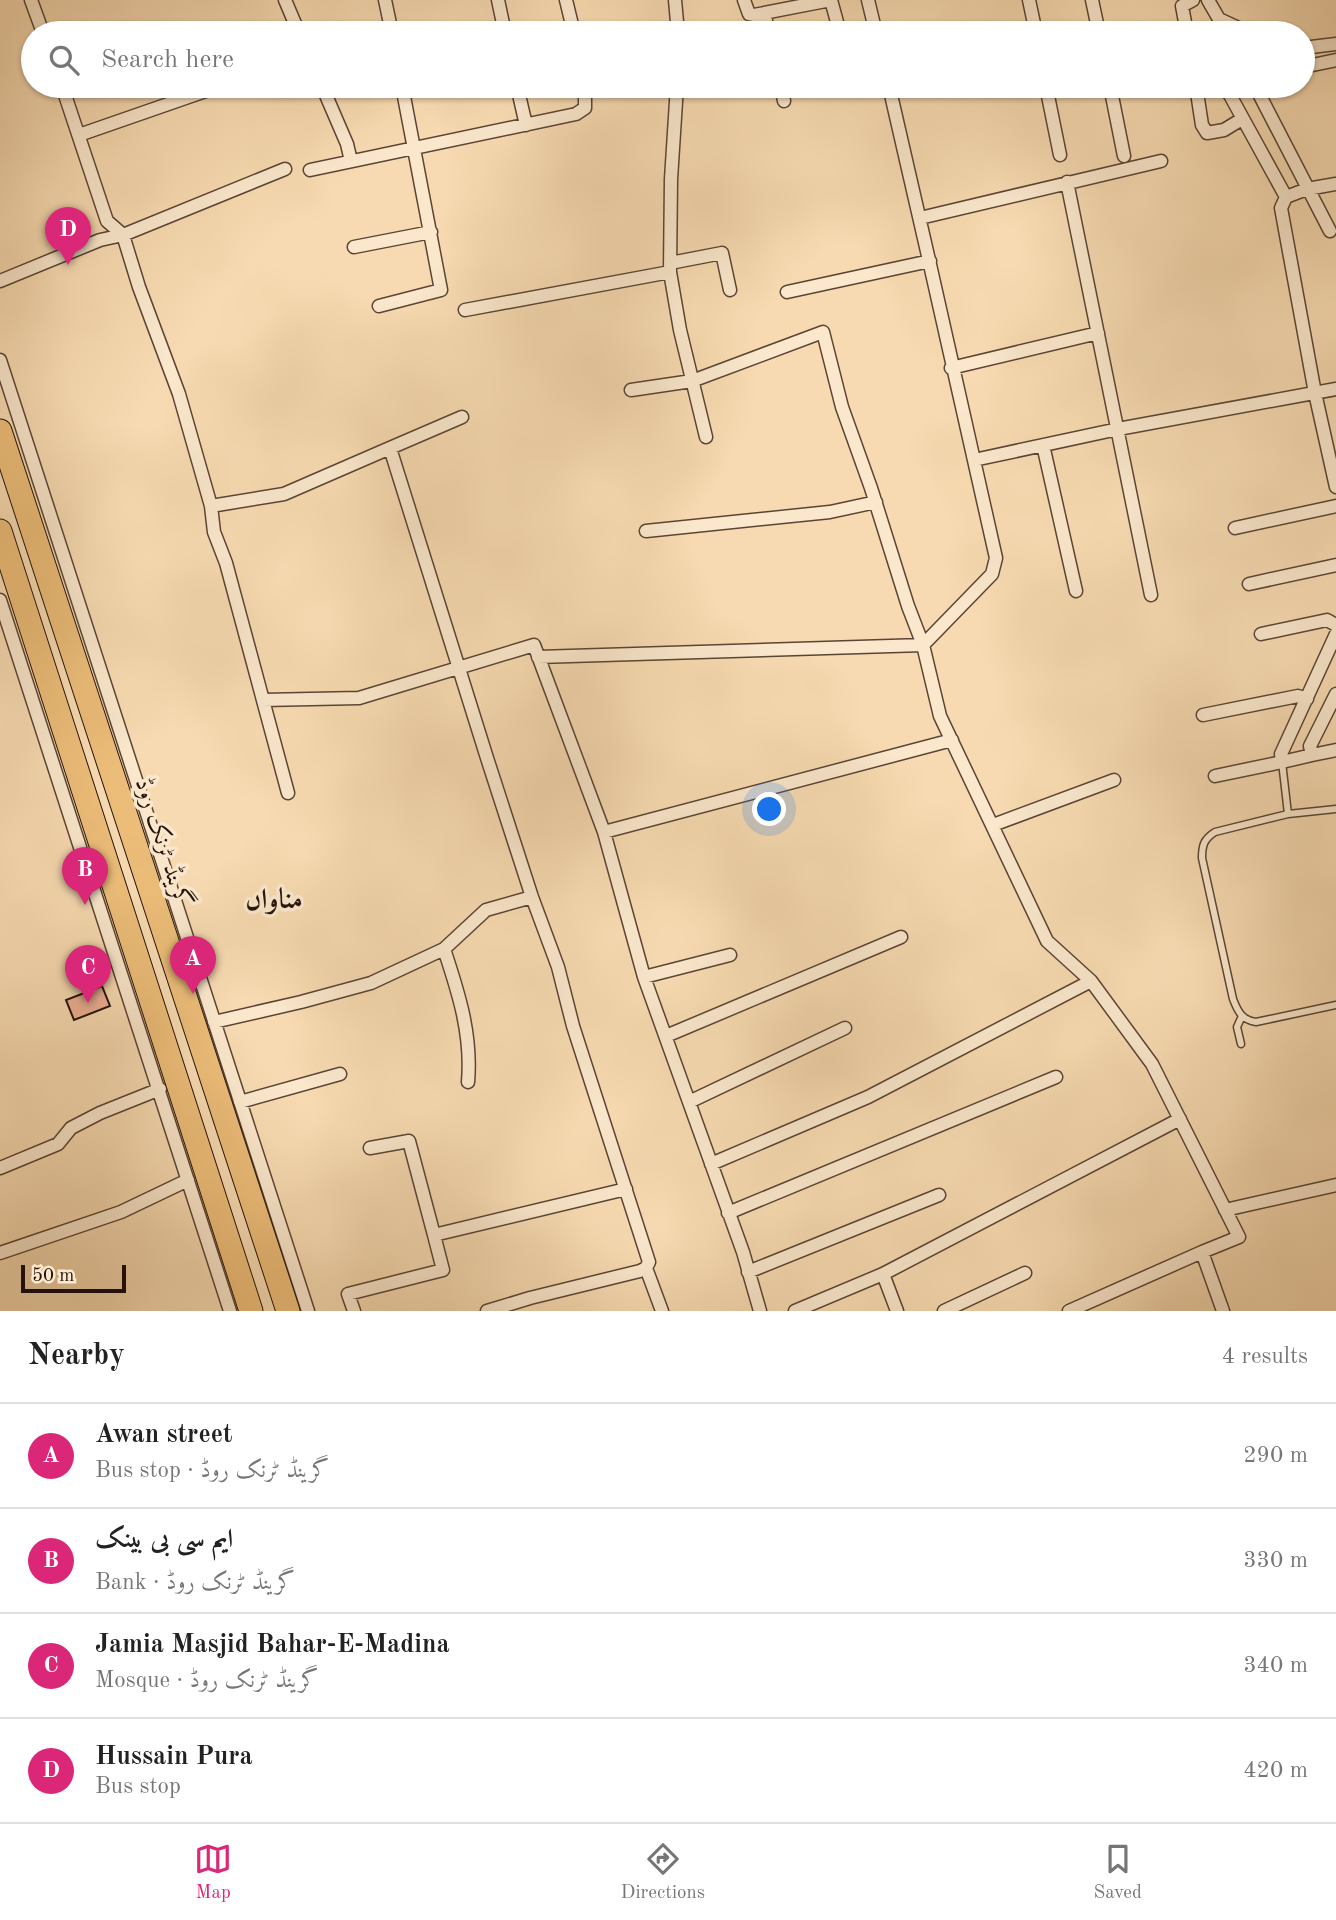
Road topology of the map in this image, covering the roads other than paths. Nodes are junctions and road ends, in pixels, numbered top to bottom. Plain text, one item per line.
1 (31, 0) edge
2 (285, 0) edge
3 (385, 0) edge
4 (498, 0) edge
5 (566, 0) edge
6 (676, 0) edge
7 (744, 0) edge
8 (831, 0) edge
9 (868, 0) edge
10 (1029, 0) edge
11 (1092, 0) edge
12 (1208, 0) edge
13 (1185, 2) edge
14 (764, 13) junction
15 (1219, 18) junction
16 (39, 21) edge
17 (294, 21) edge
18 (389, 21) edge
19 (502, 21) edge
20 (570, 21) edge
21 (677, 21) edge
22 (766, 21) edge
23 (837, 21) edge
24 (873, 21) edge
25 (1033, 21) edge
26 (1096, 21) edge
27 (1186, 21) edge
28 (1192, 21) edge
29 (1221, 21) edge
30 (1225, 21) edge
31 (1336, 44) edge
32 (1315, 47) edge
33 (1336, 60) edge
34 (1315, 63) edge
35 (66, 98) edge
36 (185, 98) edge
37 (327, 98) edge
38 (405, 98) edge
39 (520, 98) edge
40 (585, 98) edge
41 (676, 98) edge
42 (783, 98) edge
43 (892, 98) edge
44 (1048, 98) edge
45 (1112, 98) edge
46 (1198, 98) edge
47 (1232, 98) edge
48 (1261, 98) edge
49 (784, 101) dead end
50 (1242, 119) junction
51 (526, 125) junction
52 (79, 135) junction
53 (415, 148) junction
54 (1060, 155) dead end
55 (1124, 156) dead end
56 (351, 161) junction
57 (1161, 161) dead end
58 (285, 169) dead end
59 (310, 170) dead end
60 (1067, 182) junction
61 (1336, 184) edge
62 (1307, 189) junction
63 (1286, 197) junction
64 (920, 218) junction
65 (1330, 231) dead end
66 (431, 232) junction
67 (122, 235) junction
68 (354, 247) dead end
69 (930, 261) junction
70 (670, 268) junction
71 (0, 281) edge
72 (730, 290) dead end
73 (786, 292) dead end
74 (379, 306) dead end
75 (465, 310) dead end
76 (1098, 333) junction
77 (0, 360) edge
78 (951, 368) junction
79 (692, 381) junction
80 (1336, 389) edge
81 (631, 390) dead end
82 (1315, 393) junction
83 (463, 417) dead end
84 (1118, 429) junction
85 (0, 431) edge
86 (706, 437) dead end
87 (1043, 445) junction
88 (390, 448) junction
89 (974, 460) junction
90 (1336, 487) edge
91 (876, 502) junction
92 (211, 506) junction
93 (1336, 506) edge
94 (26, 512) junction
95 (0, 521) edge
96 (1235, 528) dead end
97 (0, 531) edge
98 (646, 531) dead end
99 (44, 532) junction
100 (1336, 565) edge
101 (1249, 584) dead end
102 (1076, 591) dead end
103 (1151, 595) dead end
104 (0, 600) edge
105 (2, 616) edge
106 (1336, 625) edge
107 (1261, 634) dead end
108 (1336, 634) edge
109 (923, 645) junction
110 (538, 657) junction
111 (459, 668) junction
112 (1336, 694) edge
113 (1307, 699) junction
114 (264, 700) junction
115 (1203, 715) dead end
116 (952, 740) junction
117 (1336, 750) edge
118 (1312, 755) junction
119 (1282, 762) junction
120 (1215, 776) dead end
121 (1114, 780) dead end
122 (288, 793) dead end
123 (1336, 810) edge
124 (1288, 814) junction
125 (993, 825) junction
126 (604, 832) junction
127 (532, 897) junction
128 (901, 937) dead end
129 (444, 949) junction
130 (730, 955) dead end
131 (188, 975) junction
132 (644, 977) junction
133 (1091, 981) junction
134 (1336, 1005) edge
135 (1242, 1016) junction
136 (214, 1021) junction
137 (845, 1028) dead end
138 (666, 1036) junction
139 (1241, 1044) dead end
140 (340, 1074) dead end
141 (1056, 1077) dead end
142 (468, 1082) dead end
143 (224, 1085) junction
144 (160, 1089) junction
145 (240, 1102) junction
146 (689, 1102) junction
147 (1180, 1119) junction
148 (370, 1148) dead end
149 (711, 1164) junction
150 (0, 1168) edge
151 (188, 1180) junction
152 (1336, 1185) edge
153 (626, 1189) junction
154 (939, 1195) dead end
155 (1225, 1209) junction
156 (729, 1213) junction
157 (434, 1235) junction
158 (1202, 1252) junction
159 (0, 1253) edge
160 (646, 1268) junction
161 (748, 1272) junction
162 (1025, 1273) dead end
163 (883, 1274) junction
164 (230, 1311) edge
165 (251, 1311) edge
166 (288, 1311) edge
167 (309, 1311) edge
168 (354, 1311) edge
169 (487, 1311) edge
170 (662, 1311) edge
171 (760, 1311) edge
172 (795, 1311) edge
173 (897, 1311) edge
174 (944, 1311) edge
175 (1069, 1311) edge
176 (1223, 1311) edge

1 - 16 street
2 - 17 street
3 - 18 street
4 - 19 street
5 - 20 street
6 - 21 street
7 - 14 street
8 - 14 street
8 - 23 street
9 - 24 street
10 - 25 street
11 - 26 street
12 - 15 street
13 - 27 street
13 - 28 street
14 - 22 street
15 - 29 street
15 - 30 street
31 - 32 street
33 - 34 street
35 - 52 street
36 - 52 street
37 - 56 street
38 - 53 street
39 - 51 street
40 - 51 street
41 - 70 street
42 - 49 street
43 - 64 street
44 - 54 street
45 - 55 street
46 - 50 street
47 - 50 street
48 - 62 street
50 - 63 street
51 - 53 street
52 - 67 street
53 - 56 street
53 - 66 street
56 - 59 street
57 - 60 street
58 - 67 street
60 - 64 street
60 - 76 street
61 - 62 street
62 - 63 street
62 - 65 street
63 - 82 street
64 - 69 street
66 - 68 street
66 - 74 street
67 - 71 street
67 - 92 street
69 - 73 street
69 - 78 street
70 - 72 street
70 - 75 street
70 - 79 street
76 - 78 street
76 - 84 street
77 - 99 street
78 - 89 street
79 - 81 street
79 - 86 street
79 - 91 street
80 - 82 street
82 - 84 street
82 - 90 street
83 - 88 street
84 - 87 street
84 - 103 street
85 - 94 highway, گرینڈ ٹرنک روڈ
87 - 89 street
87 - 102 street
88 - 92 street
88 - 111 street
89 - 109 street
91 - 98 street
91 - 109 street
92 - 114 street
93 - 96 street
94 - 95 highway
94 - 99 highway, گرینڈ ٹرنک روڈ
97 - 165 highway
99 - 131 highway, گرینڈ ٹرنک روڈ
100 - 101 street
104 - 105 street
105 - 144 street
106 - 107 street
108 - 113 street
109 - 110 street
109 - 116 street
110 - 111 street
110 - 126 street
111 - 114 street
111 - 127 street
112 - 118 street
113 - 115 street
113 - 119 street
114 - 122 street
116 - 125 street
116 - 126 street
117 - 118 street
118 - 119 street
119 - 120 street
119 - 124 lane
121 - 125 street
123 - 124 lane
124 - 135 lane
125 - 133 street
126 - 132 street
127 - 129 street
127 - 153 street
128 - 138 street
129 - 136 street
129 - 142 street
130 - 132 street
131 - 136 street
131 - 143 highway, گرینڈ ٹرنک روڈ
132 - 138 street
133 - 147 street
133 - 149 street
134 - 135 lane
135 - 139 lane
136 - 143 street
137 - 146 street
138 - 146 street
140 - 145 street
141 - 156 street
143 - 145 street
143 - 166 highway, گرینڈ ٹرنک روڈ
144 - 150 street
144 - 151 street
145 - 167 street
146 - 149 street
147 - 155 street
147 - 163 street
148 - 157 street
149 - 156 street
151 - 159 street
151 - 164 street
152 - 155 street
153 - 157 street
153 - 160 street
154 - 161 street
155 - 158 street
156 - 161 street
157 - 168 street
158 - 175 street
158 - 176 street
160 - 169 street
160 - 170 street
161 - 171 street
162 - 174 street
163 - 172 street
163 - 173 street

